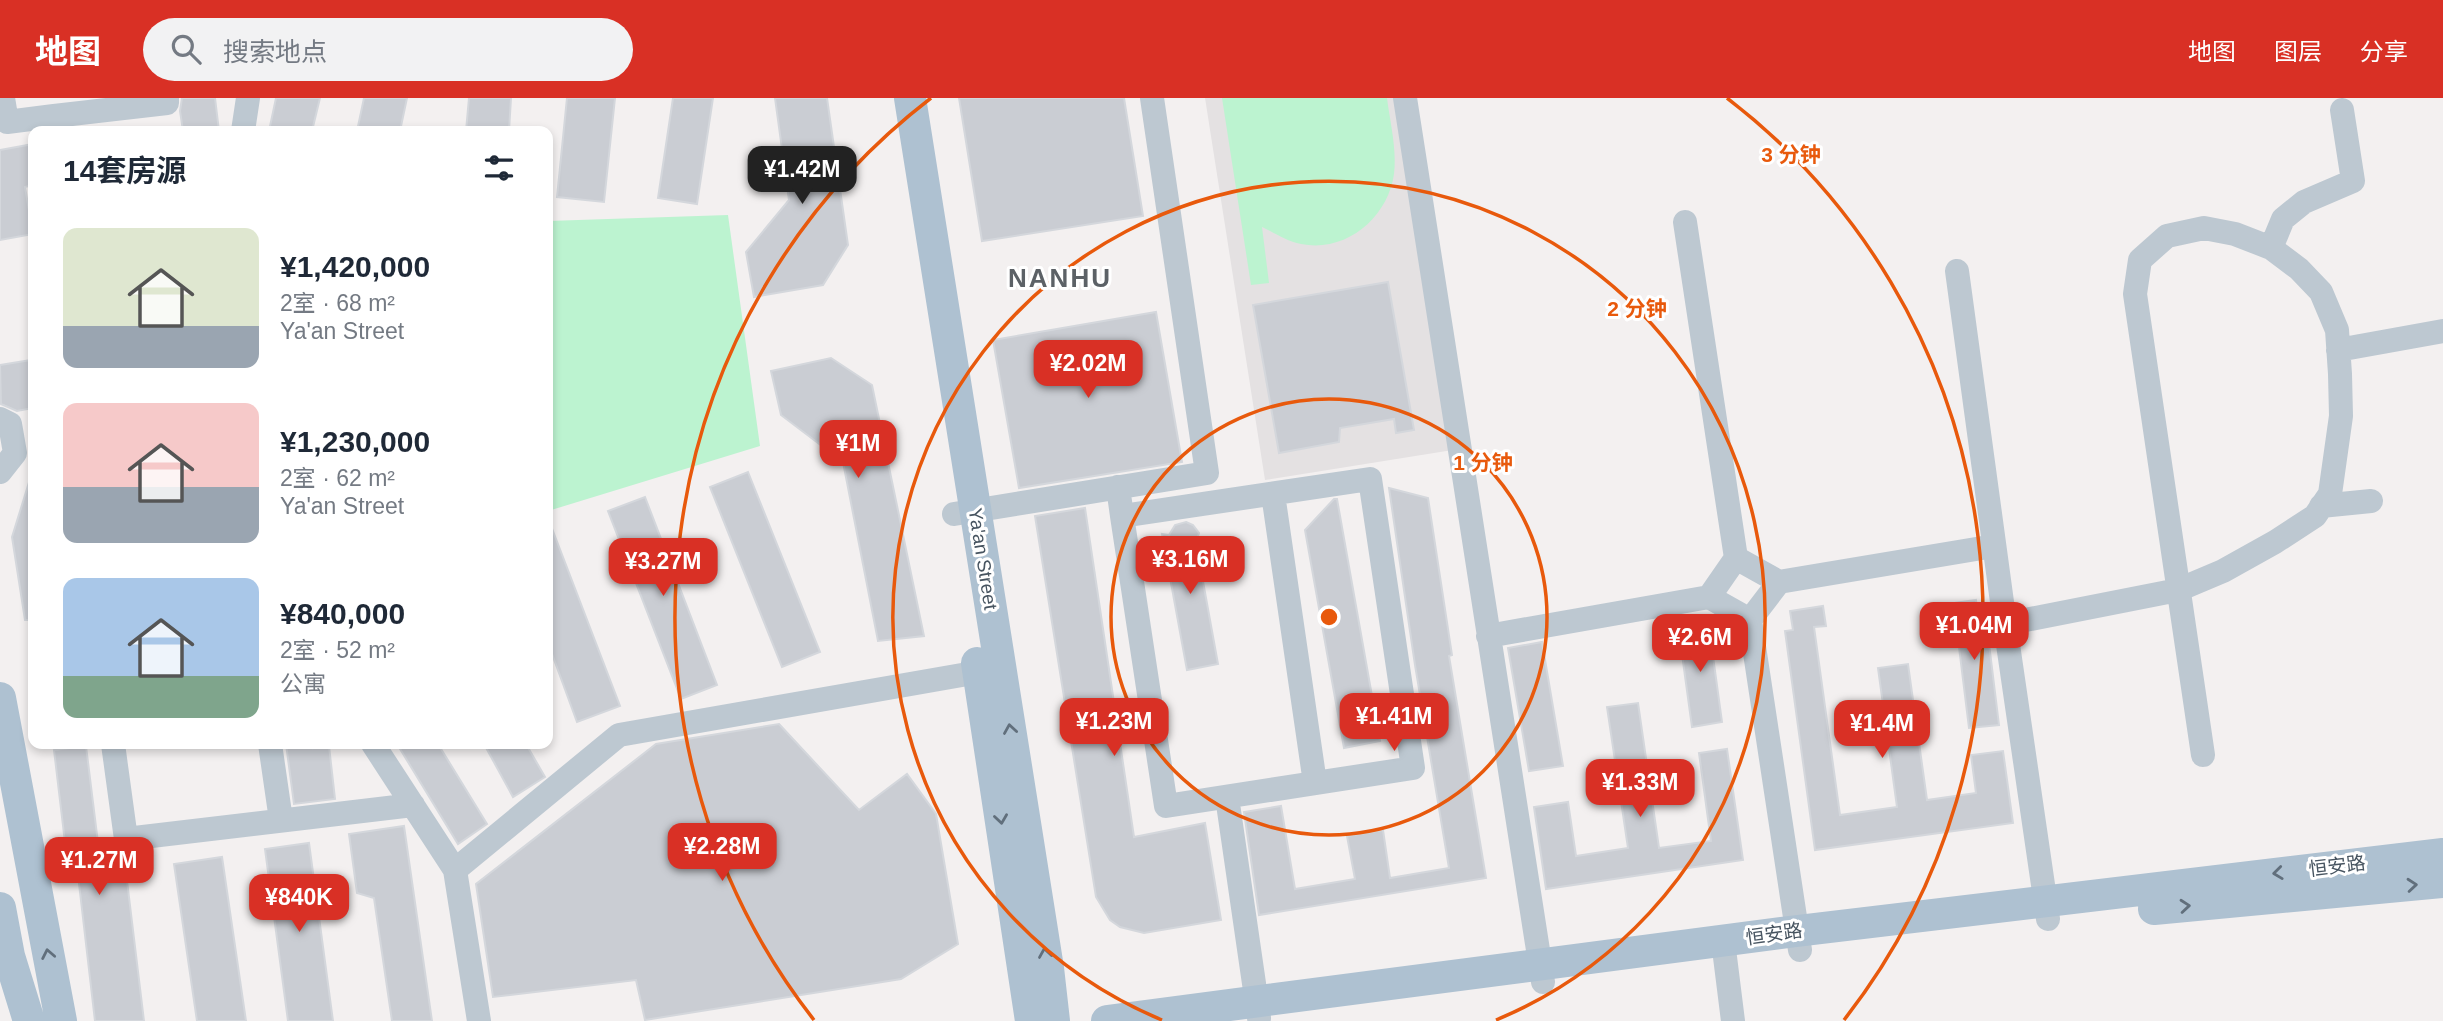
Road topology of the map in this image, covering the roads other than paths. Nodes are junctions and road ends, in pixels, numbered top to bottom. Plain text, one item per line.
1 (3, 98) edge
2 (167, 98) edge
3 (248, 98) edge
4 (890, 98) edge
5 (910, 98) edge
6 (1152, 98) edge
7 (1405, 98) edge
8 (2343, 110) dead end
9 (55, 123) edge
10 (244, 126) edge
11 (1685, 222) dead end
12 (2271, 248) junction
13 (1957, 271) dead end
14 (2443, 331) edge
15 (2338, 350) junction
16 (14, 421) edge
17 (16, 459) edge
18 (1118, 487) junction
19 (1273, 494) junction
20 (2371, 501) dead end
21 (2321, 506) junction
22 (964, 512) junction
23 (1122, 516) junction
24 (1994, 546) junction
25 (1736, 558) junction
26 (1779, 582) junction
27 (2178, 590) junction
28 (1709, 597) junction
29 (1750, 620) junction
30 (2005, 624) junction
31 (1488, 636) junction
32 (979, 672) junction
33 (0, 698) edge
34 (114, 749) edge
35 (271, 749) edge
36 (376, 749) edge
37 (2203, 755) dead end
38 (1315, 783) junction
39 (1227, 797) junction
40 (413, 805) junction
41 (281, 820) junction
42 (2443, 854) edge
43 (455, 870) junction
44 (2443, 882) edge
45 (0, 908) edge
46 (2047, 909) junction
47 (1799, 940) junction
48 (1724, 950) junction
49 (1541, 973) junction
50 (1252, 1013) edge
51 (29, 1021) edge
52 (61, 1021) edge
53 (479, 1021) edge
54 (1031, 1021) edge
55 (1054, 1021) edge
56 (1107, 1021) edge
57 (1733, 1021) edge

1 - 9 street
2 - 9 street
3 - 10 street
4 - 22 main road, Ya'an Street
5 - 22 main road, Ya'an Street
6 - 18 street
7 - 31 street
8 - 12 street
11 - 25 street
12 - 15 street
12 - 27 street
13 - 24 street
14 - 15 street
15 - 21 street
16 - 17 street
18 - 22 street
18 - 23 street
19 - 23 street
19 - 38 street
19 - 38 street
20 - 21 street
21 - 27 street
22 - 32 main road, Ya'an Street
55 -> 22 main road, Ya'an Street
23 - 39 street
24 - 26 street
24 - 30 street
25 - 26 street
25 - 28 street
26 - 29 street
27 - 30 street
27 - 37 street
28 - 29 street
28 - 31 street
29 - 47 street
30 - 46 street
31 - 49 street
32 - 43 street
32 -> 54 main road, Ya'an Street
52 -> 33 main road
34 - 41 street
35 - 41 street
36 - 40 street
38 - 39 street
39 - 50 street
40 - 41 street
40 - 43 street
42 -> 46 main road, 恒安路
43 - 53 street
46 -> 44 main road, 恒安路
45 - 51 main road
46 - 47 main road, 恒安路
47 - 48 main road, 恒安路
48 - 49 main road, 恒安路
48 - 57 street
49 - 50 main road, 恒安路
50 - 56 main road, 恒安路

